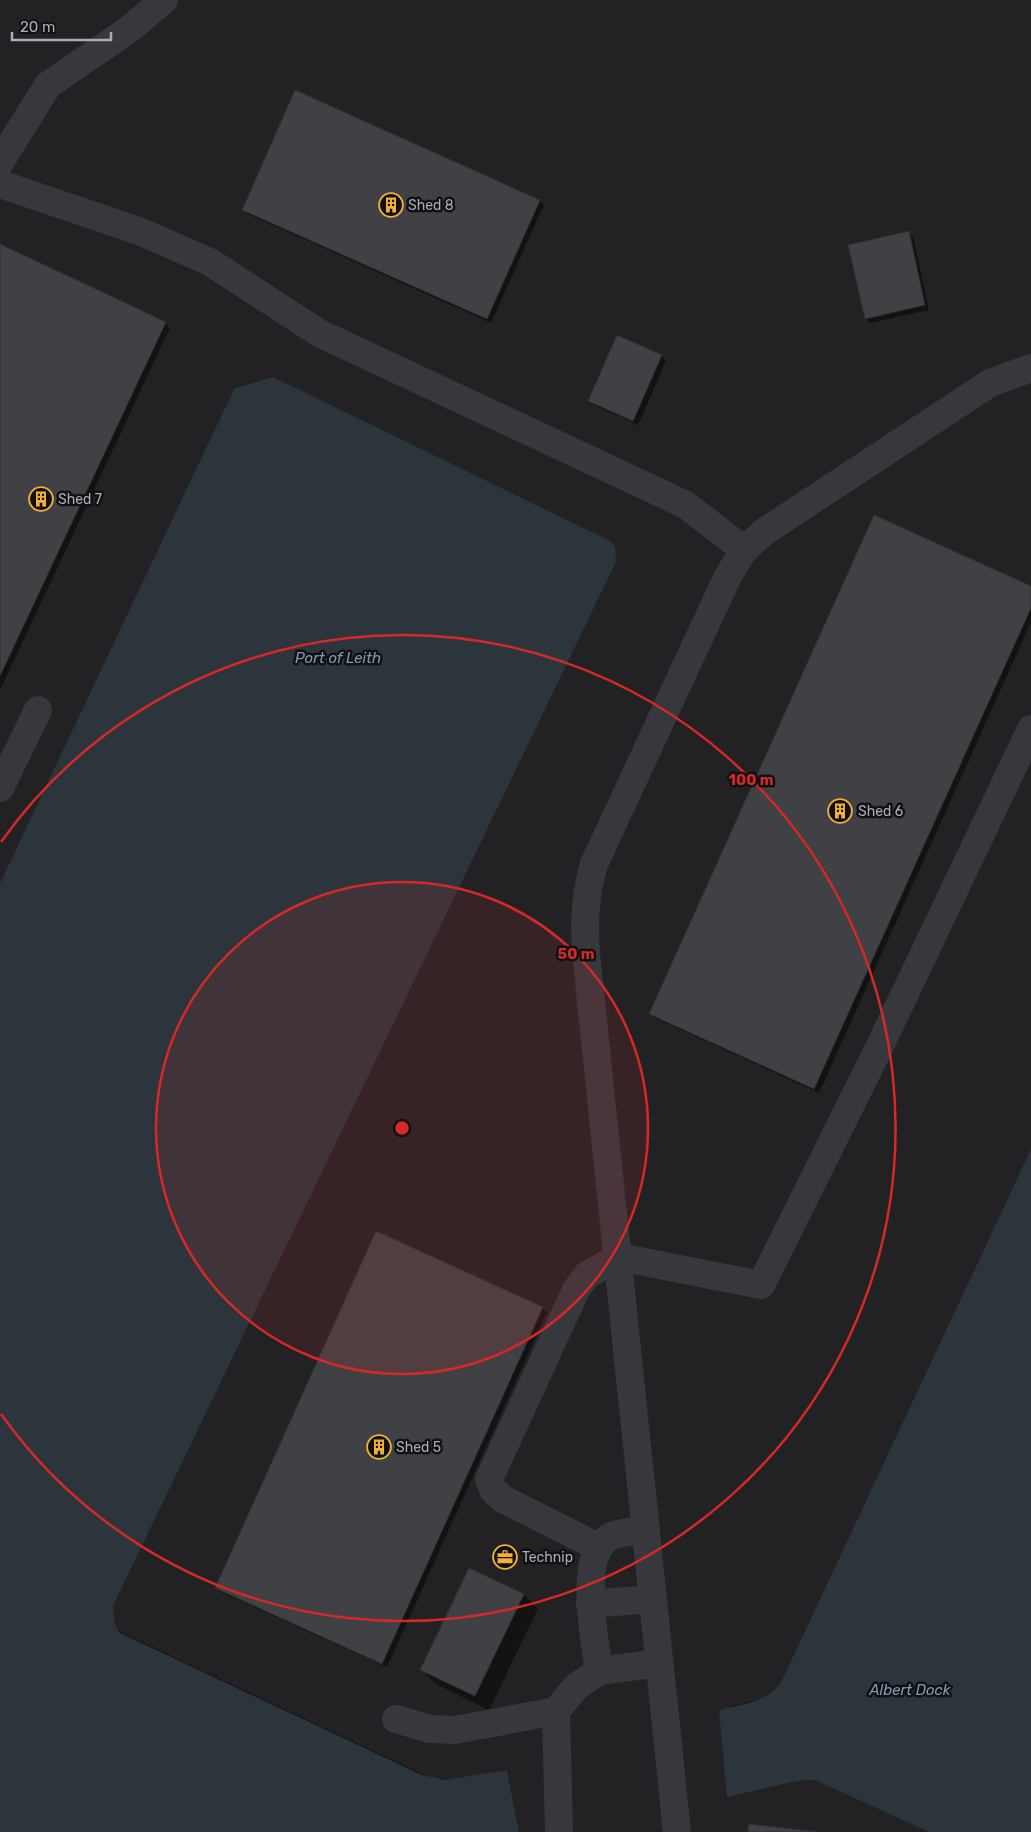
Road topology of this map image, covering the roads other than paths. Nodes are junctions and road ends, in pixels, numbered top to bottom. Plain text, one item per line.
1 (164, 0) edge
2 (0, 162) edge
3 (0, 184) edge
4 (1031, 368) edge
5 (744, 550) junction
6 (38, 710) dead end
7 (1031, 729) edge
8 (0, 788) edge
9 (619, 1257) junction
10 (646, 1529) junction
11 (598, 1548) junction
12 (653, 1599) junction
13 (590, 1604) junction
14 (659, 1663) junction
15 (599, 1671) junction
16 (556, 1711) junction
17 (396, 1720) dead end
18 (559, 1832) edge
19 (676, 1832) edge

1 - 2 lane
3 - 5 lane
4 - 5 lane
5 - 9 lane
6 - 8 lane
7 - 9 lane
9 - 10 lane
9 - 11 lane
10 - 11 lane
10 - 12 lane
11 - 13 lane
12 - 13 lane
12 - 14 lane
13 - 15 lane
14 - 15 lane
14 - 19 lane
15 - 16 lane
16 - 17 lane
16 - 18 lane

